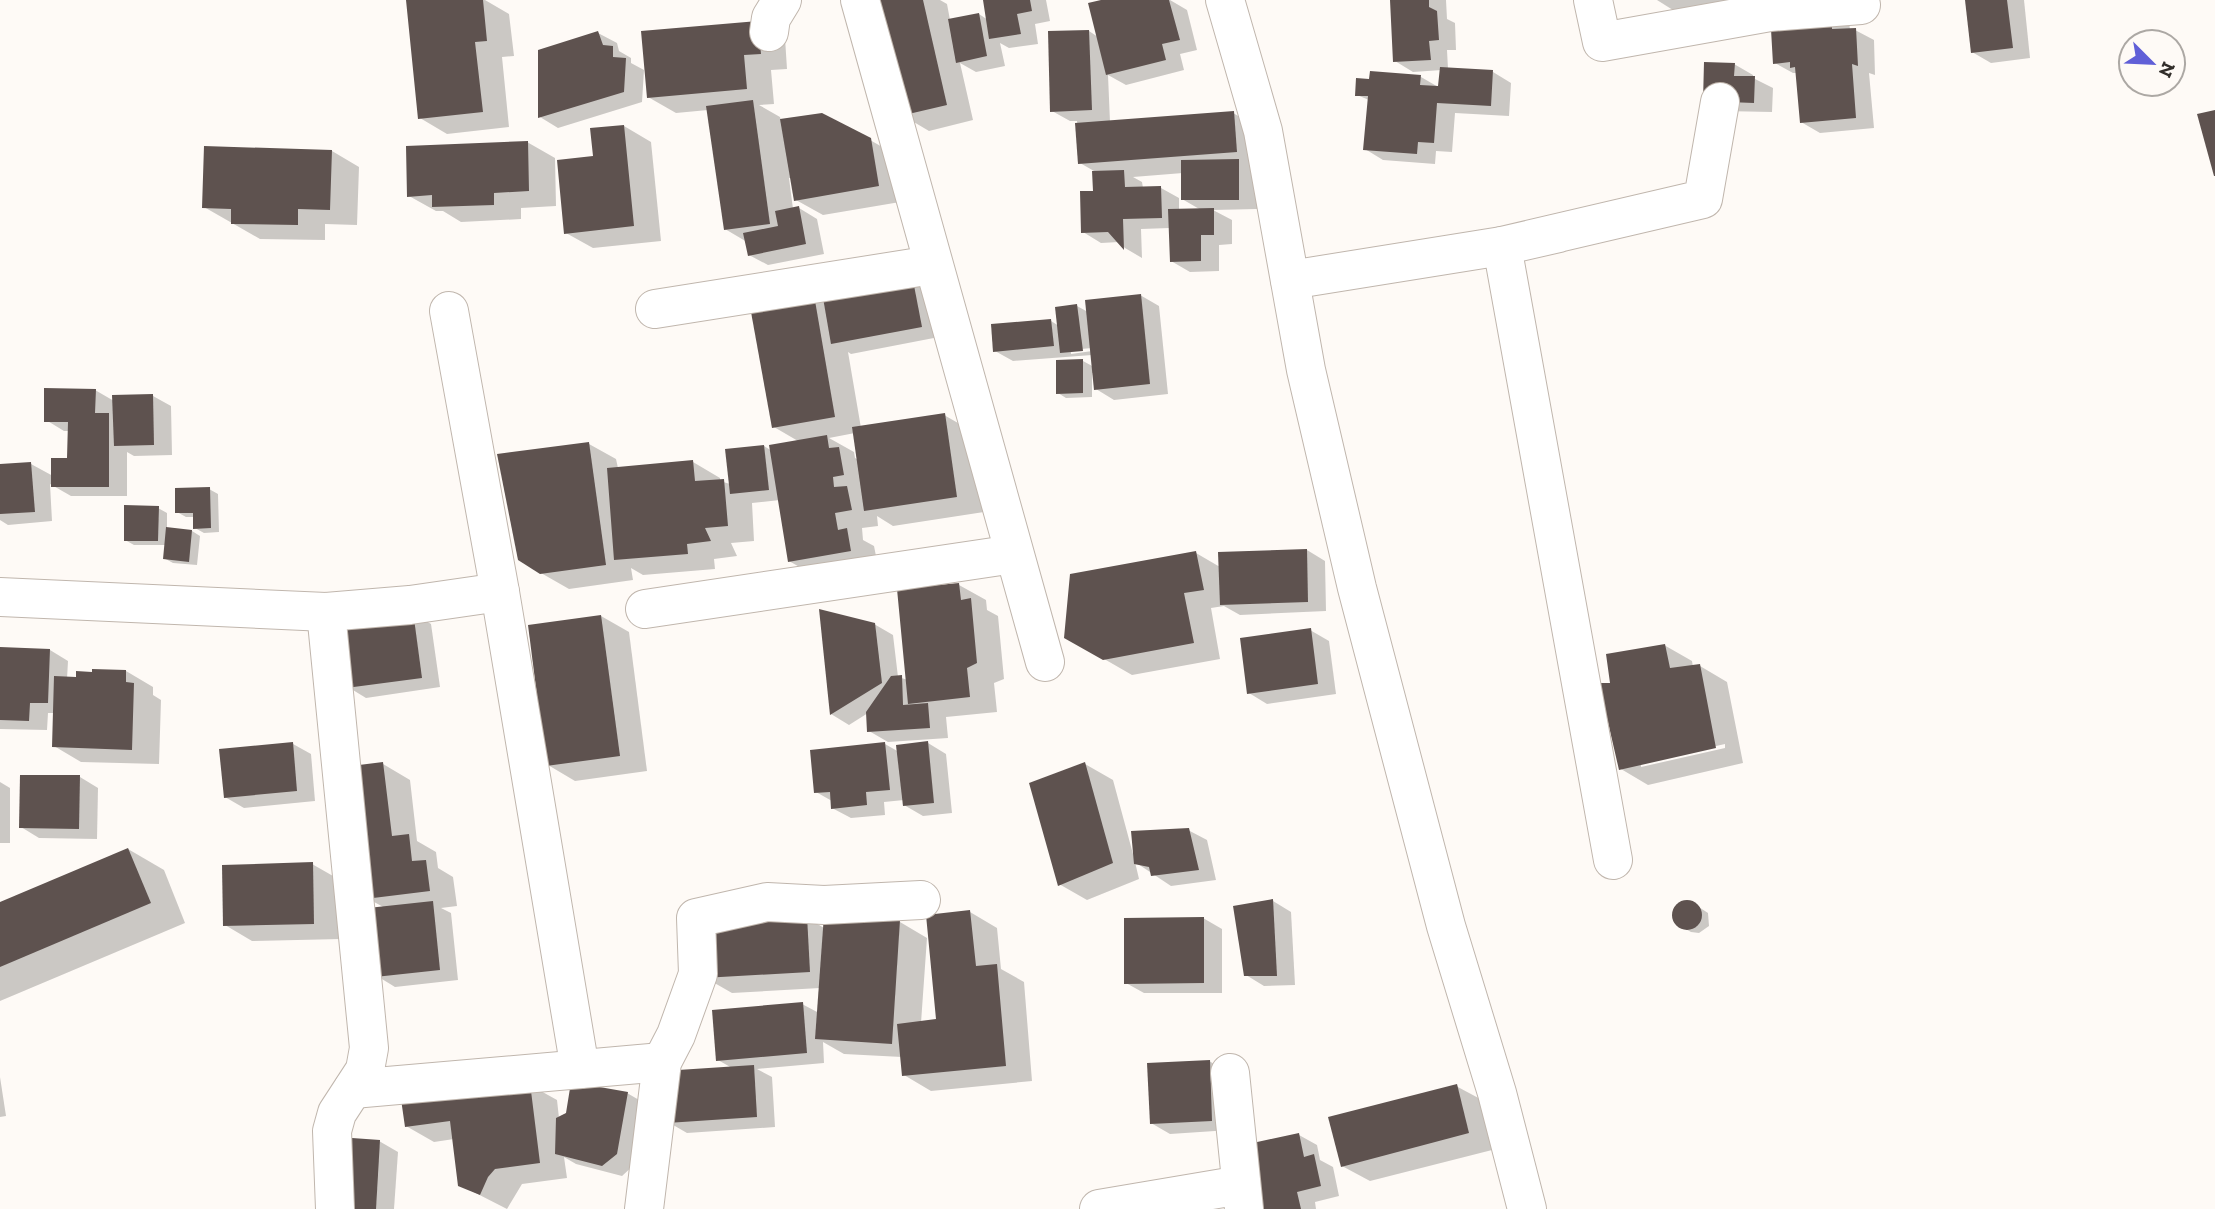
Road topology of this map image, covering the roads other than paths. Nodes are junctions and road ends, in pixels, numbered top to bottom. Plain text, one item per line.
1 (860, 0) edge
2 (1225, 0) edge
3 (1593, 0) edge
4 (1861, 5) dead end
5 (1720, 102) dead end
6 (1559, 233) dead end
7 (1502, 246) junction
8 (932, 265) junction
9 (1290, 280) junction
10 (655, 309) dead end
11 (449, 311) dead end
12 (1014, 554) junction
13 (500, 592) junction
14 (0, 597) edge
15 (645, 609) dead end
16 (326, 612) junction
17 (1045, 662) dead end
18 (1613, 860) dead end
19 (922, 900) dead end
20 (662, 1062) junction
21 (580, 1069) junction
22 (1230, 1073) dead end
23 (353, 1089) junction
24 (1242, 1197) edge
25 (335, 1209) edge
26 (644, 1209) edge
27 (1098, 1209) edge
28 (1527, 1209) edge

1 - 8 street
2 - 9 street
3 - 4 street
5 - 7 street
6 - 7 street
7 - 9 street
7 - 18 street
8 - 10 street
8 - 12 street
9 - 28 street
11 - 13 street
12 - 15 street
12 - 17 street
13 - 16 street
13 - 21 street
14 - 16 street
16 - 23 street
19 - 20 street
20 - 21 street
20 - 26 street
21 - 23 street
22 - 24 street
23 - 25 street
24 - 27 street

